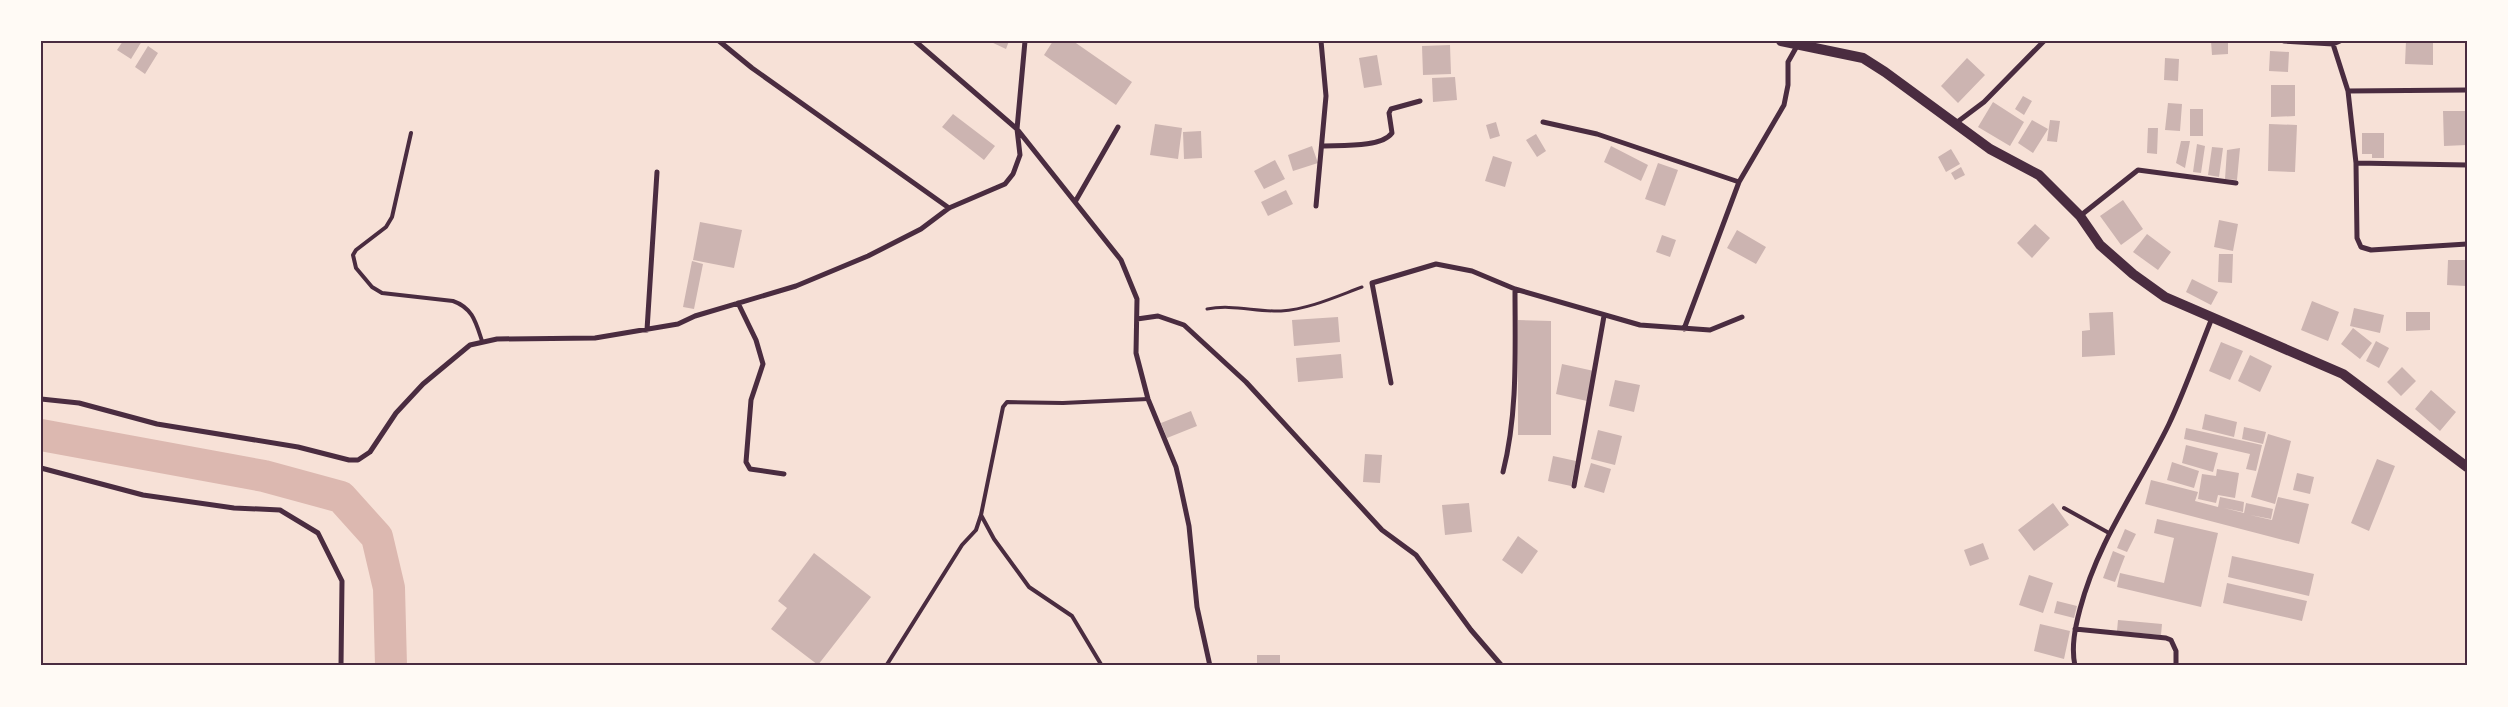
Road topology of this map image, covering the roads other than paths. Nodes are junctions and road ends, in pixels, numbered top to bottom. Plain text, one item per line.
1 (719, 41) edge
2 (915, 41) edge
3 (1025, 41) edge
4 (1321, 41) edge
5 (1781, 41) edge
6 (2044, 41) edge
7 (2284, 41) edge
8 (2340, 41) edge
9 (2333, 44) junction
10 (1797, 46) junction
11 (2348, 90) junction
12 (2467, 90) edge
13 (1420, 101) dead end
14 (1542, 122) dead end
15 (1956, 123) junction
16 (1118, 127) dead end
17 (1017, 129) junction
18 (411, 133) dead end
19 (1322, 146) junction
20 (2356, 162) junction
21 (2467, 165) edge
22 (657, 172) dead end
23 (1739, 182) junction
24 (2236, 183) dead end
25 (1075, 202) junction
26 (1316, 206) dead end
27 (949, 208) junction
28 (2080, 216) junction
29 (2467, 244) edge
30 (1515, 289) junction
31 (738, 303) junction
32 (1604, 316) junction
33 (1742, 317) dead end
34 (2212, 318) junction
35 (1137, 319) junction
36 (1684, 329) junction
37 (646, 330) junction
38 (482, 341) junction
39 (1391, 383) dead end
40 (41, 399) edge
41 (1148, 399) junction
42 (2466, 466) edge
43 (41, 468) edge
44 (1503, 472) dead end
45 (784, 474) dead end
46 (1574, 486) dead end
47 (2064, 508) dead end
48 (981, 515) junction
49 (2109, 532) junction
50 (2075, 629) junction
51 (1497, 663) edge
52 (341, 666) edge
53 (886, 666) edge
54 (1102, 666) edge
55 (1210, 666) edge
56 (1502, 666) edge
57 (2075, 666) edge
58 (2176, 666) edge

1 - 27 street
2 - 17 street
3 - 17 street
4 - 19 street
5 - 10 main road
6 - 15 street
7 - 9 street
8 - 9 street
9 - 11 street
10 - 15 main road
10 - 23 street
11 - 12 street
11 - 20 street
13 - 19 street
14 - 23 street
15 - 28 main road
16 - 25 street
17 - 25 street
17 - 27 street
18 - 38 lane
19 - 26 street
20 - 21 street
20 - 29 street
22 - 37 street
23 - 36 street
24 - 28 street
25 - 35 street
27 - 31 street
28 - 34 main road
30 - 32 street
30 - 39 street
30 - 44 street
31 - 37 street
31 - 45 street
32 - 36 street
32 - 46 street
33 - 36 street
34 - 42 main road
34 - 49 street
35 - 41 street
35 - 51 street
37 - 38 street
38 - 40 street
41 - 48 lane
41 - 55 street
43 - 52 street
47 - 49 lane
48 - 53 lane
48 - 54 lane
49 - 50 street
50 - 57 street
50 - 58 street
51 - 56 street

